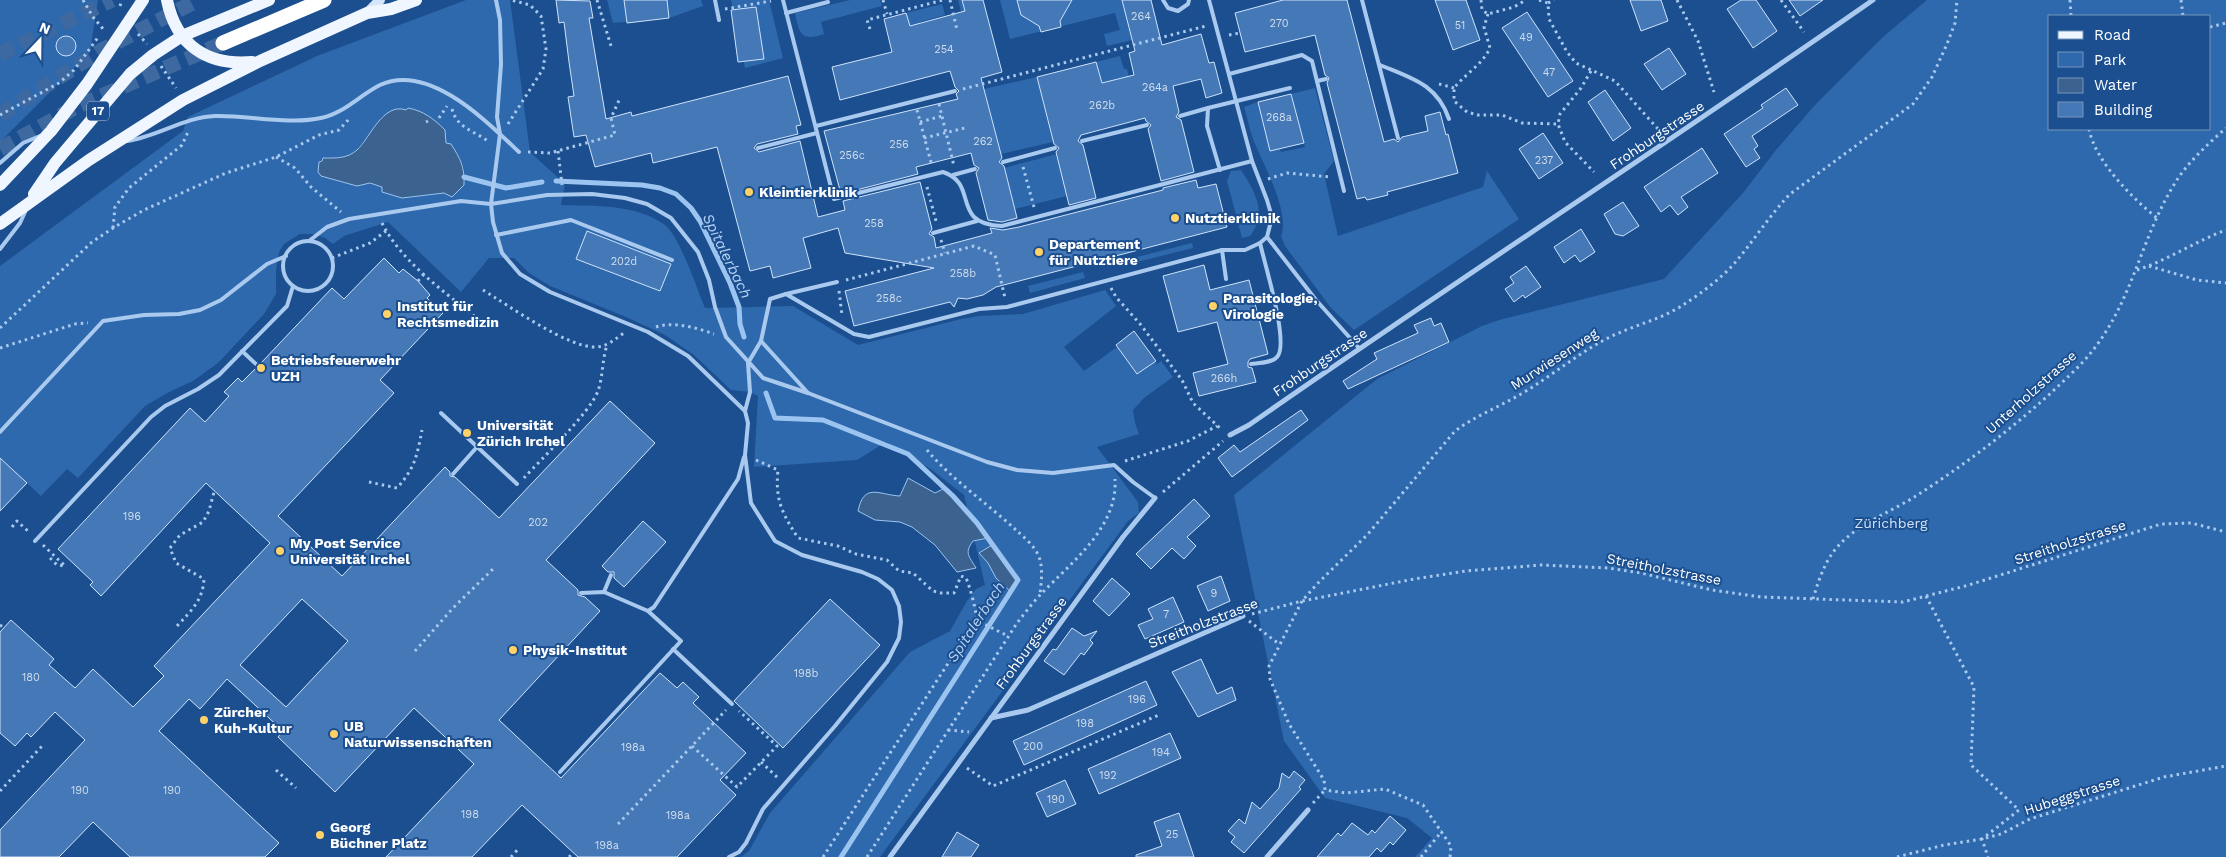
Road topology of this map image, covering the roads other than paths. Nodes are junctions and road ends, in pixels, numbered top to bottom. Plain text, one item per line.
1 (143, 0) edge
2 (168, 0) edge
3 (269, 0) edge
4 (324, 0) edge
5 (380, 0) edge
6 (416, 0) edge
7 (496, 0) edge
8 (715, 0) edge
9 (783, 0) edge
10 (1163, 0) edge
11 (1189, 0) edge
12 (1209, 0) edge
13 (1362, 0) edge
14 (1873, 0) edge
15 (828, 2) dead end
16 (367, 12) junction
17 (786, 13) junction
18 (719, 20) dead end
19 (187, 34) junction
20 (223, 43) tunnel mouth
21 (260, 61) junction
22 (1380, 65) junction
23 (1229, 74) junction
24 (1326, 79) dead end
25 (1317, 81) junction
26 (1290, 88) dead end
27 (956, 91) road end
28 (1236, 101) junction
29 (1208, 108) junction
30 (1180, 116) dead end
31 (1450, 119) dead end
32 (1147, 124) dead end
33 (816, 126) junction
34 (51, 131) junction
35 (817, 133) junction
36 (500, 134) junction
37 (1398, 138) dead end
38 (1082, 141) dead end
39 (118, 142) junction
40 (758, 148) dead end
41 (1055, 148) dead end
42 (519, 152) road end
43 (1252, 161) junction
44 (1003, 162) dead end
45 (0, 164) edge
46 (975, 169) dead end
47 (1220, 170) junction
48 (953, 176) junction
49 (0, 185) edge
50 (1344, 191) dead end
51 (30, 200) junction
52 (491, 204) junction
53 (977, 221) junction
54 (0, 224) edge
55 (933, 233) dead end
56 (496, 235) junction
57 (1267, 237) junction
58 (309, 241) junction
59 (1260, 243) junction
60 (0, 249) edge
61 (1222, 250) junction
62 (286, 256) junction
63 (672, 260) dead end
64 (1226, 279) dead end
65 (838, 282) road end
66 (293, 286) junction
67 (786, 294) junction
68 (761, 341) junction
69 (1359, 348) junction
70 (242, 351) junction
71 (748, 364) junction
72 (1251, 364) dead end
73 (258, 366) dead end
74 (808, 393) junction
75 (745, 411) junction
76 (441, 413) dead end
77 (0, 432) edge
78 (1230, 435) road end
79 (477, 447) junction
80 (746, 457) junction
81 (452, 474) dead end
82 (517, 484) road end
83 (1155, 498) joint
84 (35, 541) dead end
85 (611, 575) dead end
86 (604, 592) junction
87 (581, 593) dead end
88 (648, 611) junction
89 (1243, 616) road end
90 (673, 649) junction
91 (732, 704) road end
92 (990, 718) junction
93 (560, 772) dead end
94 (1308, 810) road end
95 (729, 857) edge
96 (890, 857) edge
97 (1267, 857) edge

1 - 34 main road
2 - 19 main road
3 - 19 main road, 17
4 - 20 highway
5 - 16 street
6 - 16 main road
7 - 36 lane
8 - 18 lane
9 - 17 lane
10 - 11 lane
12 - 23 lane
13 - 22 lane
14 - 69 street, Frohburgstrasse
15 - 17 lane
16 - 21 main road
17 - 33 lane
19 - 21 main road
19 - 51 main road, 17
21 - 39 main road
22 - 31 lane
22 - 37 lane
23 - 25 lane
23 - 28 lane
24 - 25 lane
25 - 50 lane
26 - 28 lane
27 - 33 lane
28 - 29 lane
28 - 43 lane
29 - 30 lane
29 - 47 lane
32 - 38 lane
33 - 35 lane
34 - 45 lane
34 - 49 main road
35 - 40 lane
35 - 48 lane
36 - 39 lane
36 - 42 lane
36 - 52 lane
39 - 51 main road
41 - 44 lane
43 - 47 lane
43 - 57 lane
46 - 48 lane
47 - 53 lane
48 - 53 lane
51 - 54 main road, 17
51 - 60 lane
52 - 56 lane
52 - 58 lane
52 - 71 lane
53 - 55 lane
56 - 63 lane
56 - 75 lane
57 - 59 lane
57 - 69 lane
58 - 62 lane
58 - 66 lane
59 - 61 lane
59 - 72 lane
61 - 64 lane
61 - 67 lane
62 - 66 lane
62 - 77 lane
65 - 67 lane
66 - 70 lane
67 - 68 lane
68 - 71 lane
68 - 74 lane
69 - 78 street, Frohburgstrasse
70 - 73 lane
70 - 84 lane
71 - 74 lane
71 - 75 lane
74 - 83 lane
75 - 80 lane
76 - 79 lane
79 - 81 lane
79 - 82 lane
80 - 88 lane
80 - 95 lane
83 - 92 street, Frohburgstrasse
85 - 86 lane
86 - 87 lane
86 - 88 lane
88 - 90 lane
89 - 92 street, Streitholzstrasse
90 - 91 lane
90 - 93 lane
92 - 96 street, Frohburgstrasse
94 - 97 street

